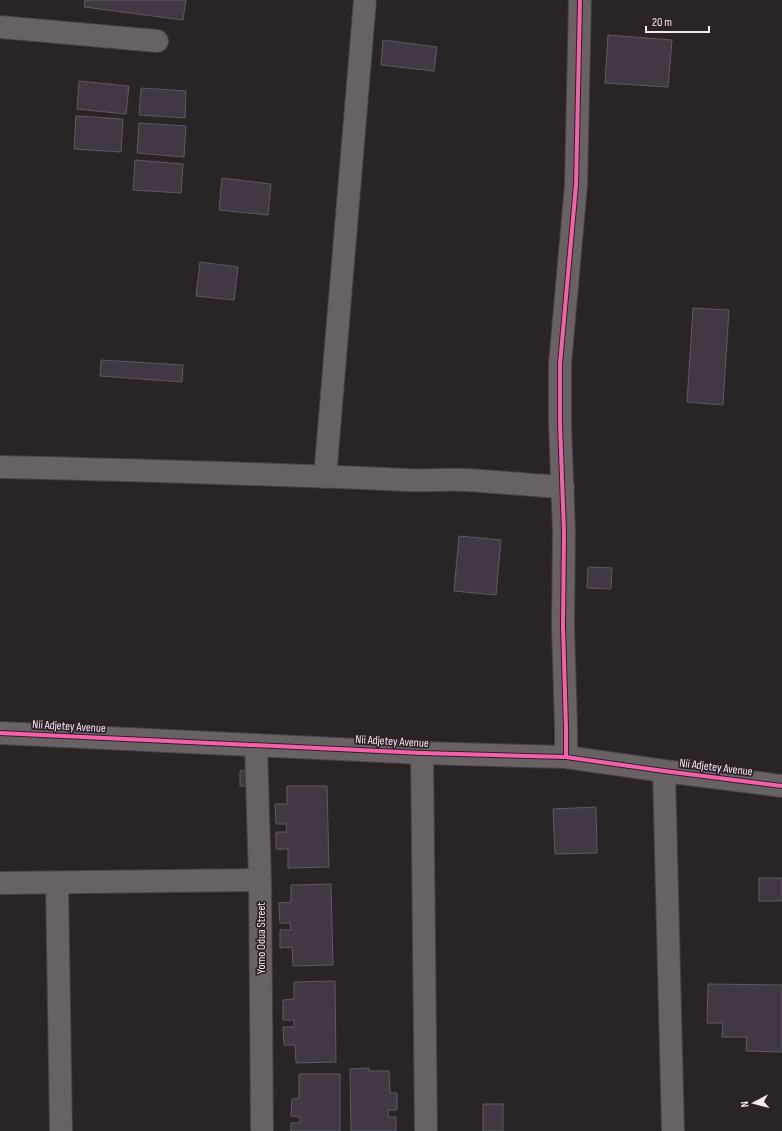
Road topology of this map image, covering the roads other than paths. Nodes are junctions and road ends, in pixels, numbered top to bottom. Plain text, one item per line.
1 (365, 0) edge
2 (580, 0) edge
3 (0, 27) edge
4 (158, 41) dead end
5 (0, 467) edge
6 (325, 477) junction
7 (563, 487) junction
8 (0, 733) edge
9 (256, 745) junction
10 (422, 753) junction
11 (566, 757) junction
12 (664, 771) junction
13 (782, 786) edge
14 (260, 880) junction
15 (0, 883) edge
16 (57, 883) junction
17 (61, 1131) edge
18 (262, 1131) edge
19 (426, 1131) edge
20 (673, 1131) edge

1 - 6 street
2 - 7 street
3 - 4 street
5 - 6 street
6 - 7 street
7 - 11 street
8 - 9 street, Nii Adjetey Avenue
9 - 10 street, Nii Adjetey Avenue
9 - 14 street, Yomo Odua Street
10 - 11 street, Nii Adjetey Avenue
10 - 19 street
11 - 12 street, Nii Adjetey Avenue
12 - 13 street, Nii Adjetey Avenue
12 - 20 street
14 - 16 street
14 - 18 street, Yomo Odua Street
15 - 16 street
16 - 17 street

